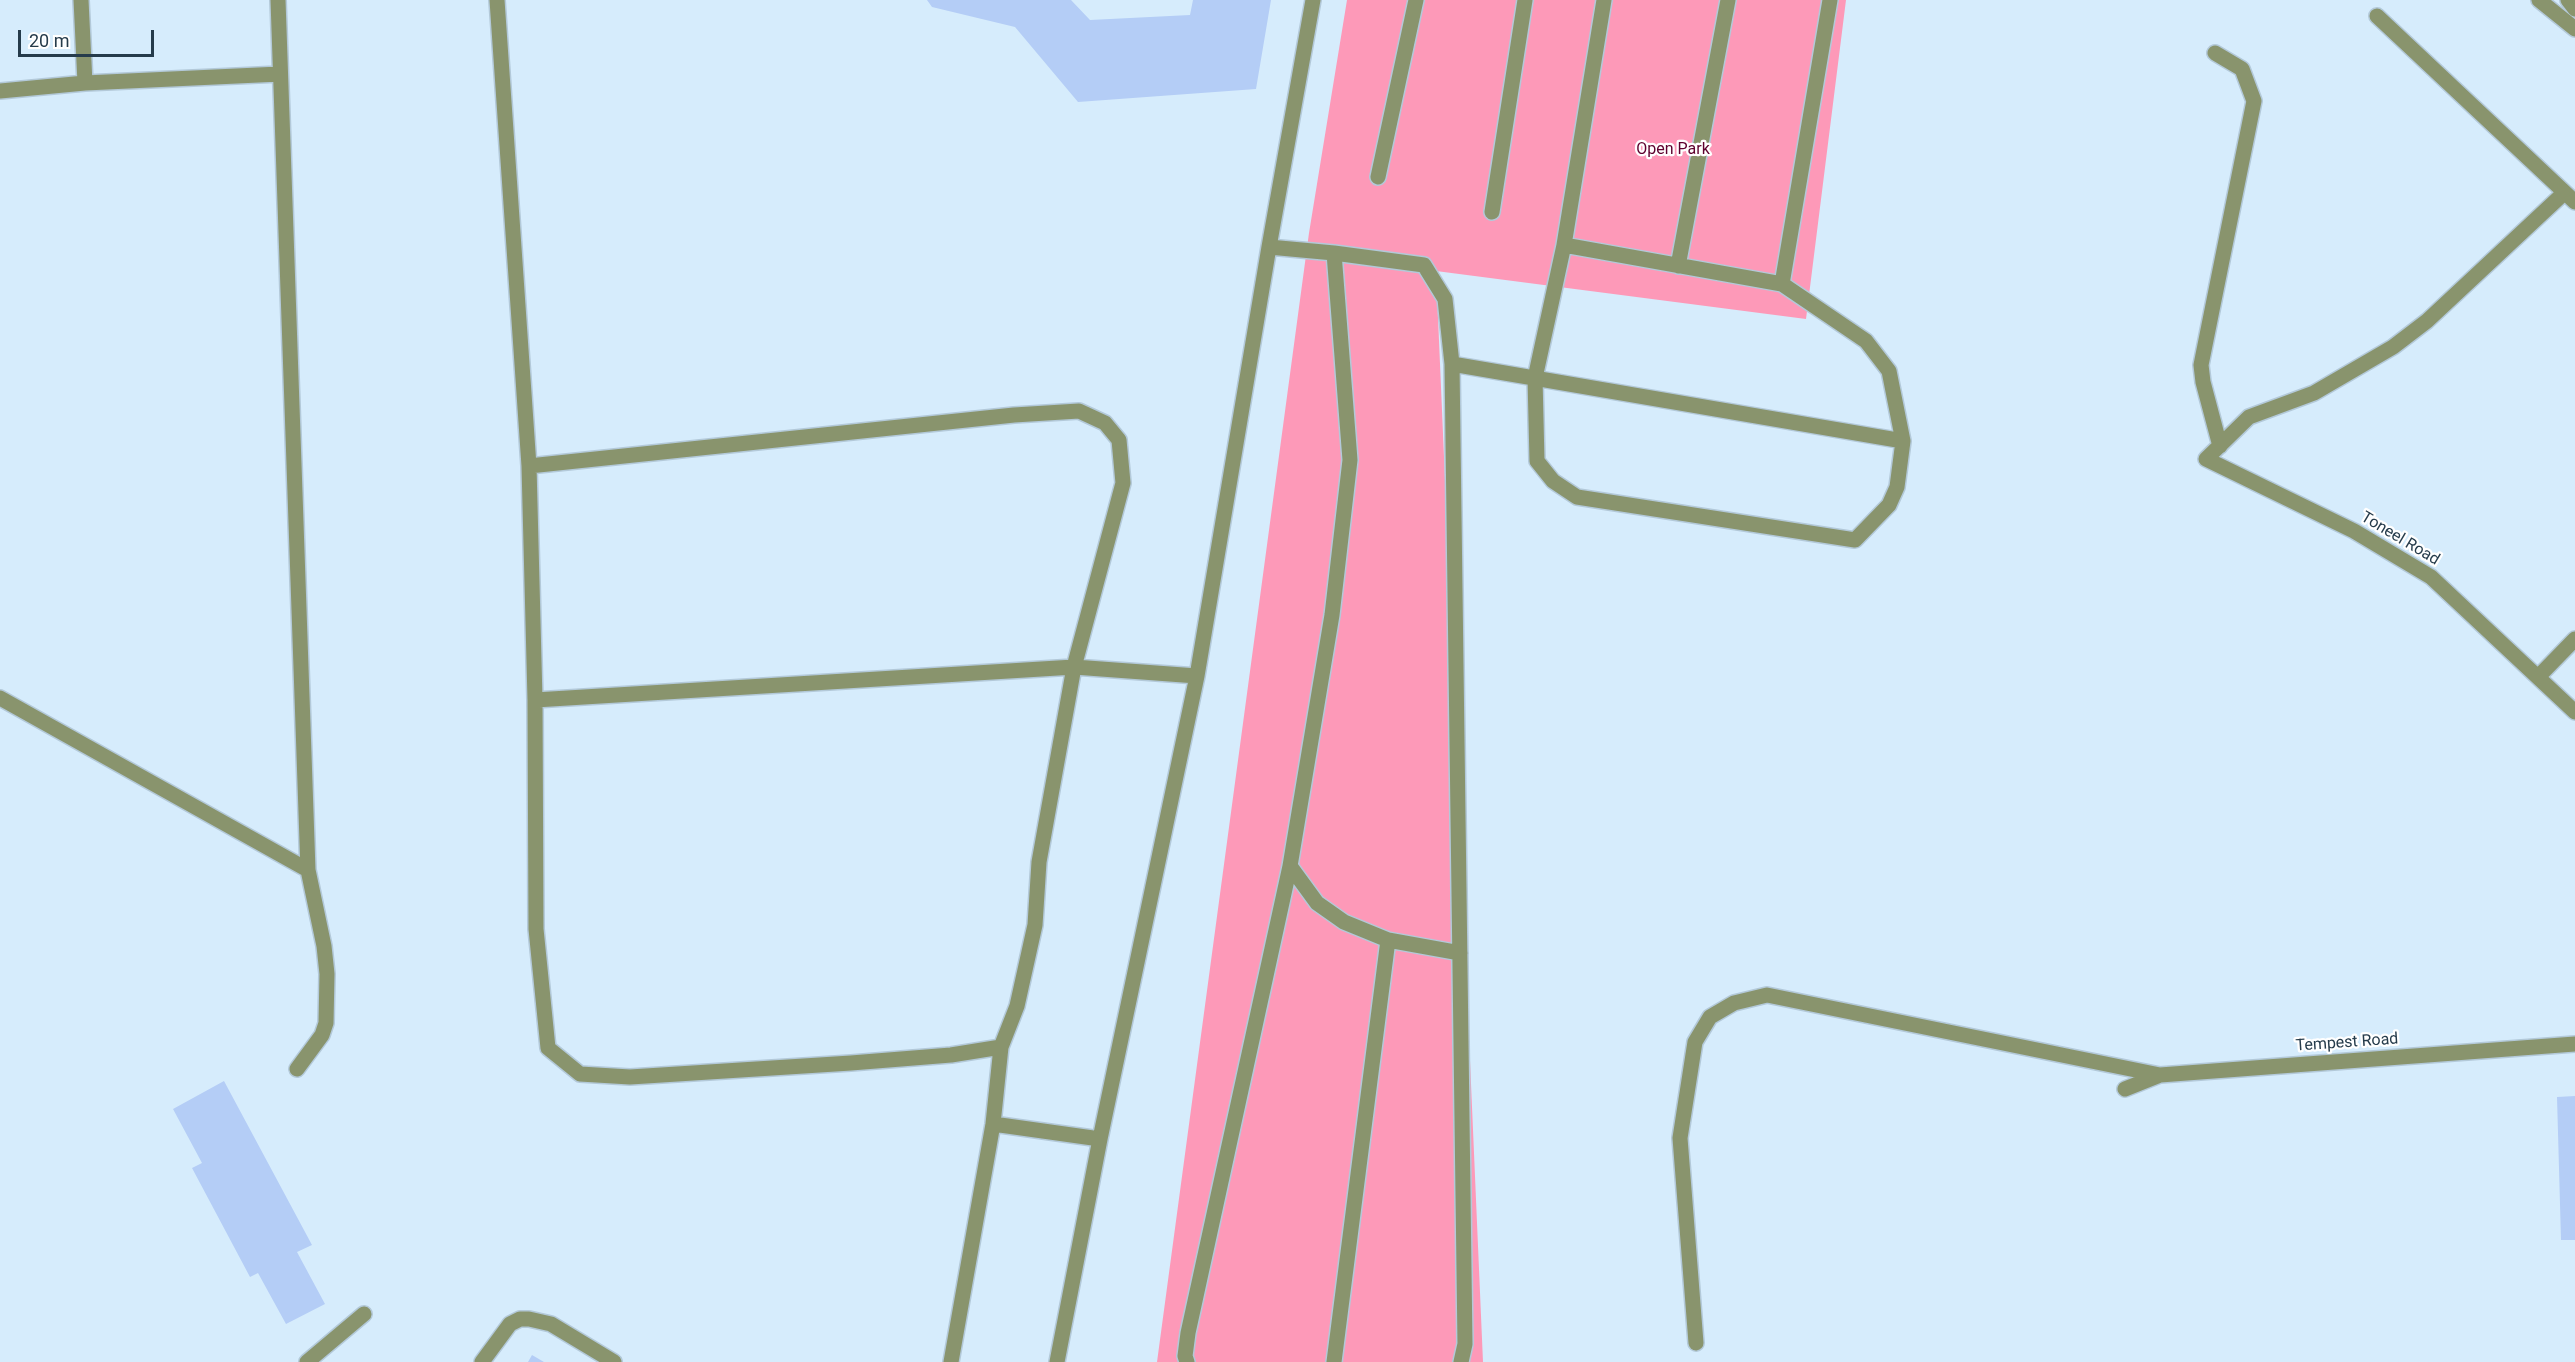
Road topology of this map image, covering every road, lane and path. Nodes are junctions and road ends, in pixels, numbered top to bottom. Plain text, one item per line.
1 (81, 0) edge
2 (278, 0) edge
3 (496, 0) edge
4 (1313, 0) edge
5 (1416, 0) edge
6 (1525, 0) edge
7 (1604, 0) edge
8 (1728, 0) edge
9 (1830, 0) edge
10 (2539, 0) edge
11 (2568, 0) edge
12 (2575, 9) edge
13 (2377, 16) dead end
14 (2575, 29) edge
15 (2215, 53) dead end
16 (280, 74) junction
17 (85, 83) junction
18 (0, 91) edge
19 (1378, 177) dead end
20 (2570, 197) edge
21 (1492, 212) dead end
22 (1564, 245) junction
23 (1269, 247) junction
24 (1334, 253) junction
25 (1678, 266) junction
26 (1782, 284) junction
27 (1452, 364) junction
28 (1535, 378) junction
29 (1903, 441) junction
30 (2220, 446) junction
31 (529, 466) junction
32 (2575, 639) edge
33 (1074, 667) junction
34 (1197, 676) junction
35 (2538, 677) junction
36 (0, 698) edge
37 (534, 700) junction
38 (2575, 712) edge
39 (1290, 866) junction
40 (308, 870) junction
41 (1388, 940) junction
42 (1460, 953) junction
43 (2575, 1044) edge
44 (1001, 1047) junction
45 (297, 1069) dead end
46 (2160, 1075) junction
47 (2125, 1089) dead end
48 (993, 1124) junction
49 (1100, 1139) junction
50 (364, 1314) dead end
51 (1696, 1343) dead end
52 (307, 1362) edge
53 (482, 1362) edge
54 (614, 1362) edge
55 (951, 1362) edge
56 (1057, 1362) edge
57 (1187, 1362) edge
58 (1334, 1362) edge
59 (1461, 1362) edge

1 - 17 street
2 - 16 street
3 - 31 street
4 - 23 street
5 - 19 street
6 - 21 street
7 - 22 street
8 - 25 street
9 - 26 street
10 - 14 street
11 - 12 street
13 - 20 street
15 - 30 street
16 - 17 street
16 - 40 street
17 - 18 street
20 - 30 street
22 - 25 street
22 - 28 street
23 - 24 street
23 - 34 street
24 - 27 street
24 - 39 street
25 - 26 street
26 - 29 street
27 - 28 street
27 - 42 street
28 - 29 street
28 - 29 street
30 - 35 street, Toneel Road
31 - 33 street
31 - 37 street
32 - 35 street
33 - 34 street
33 - 37 street
33 - 44 street
34 - 49 street
35 - 38 street, Toneel Road
36 - 40 street
37 - 44 street
39 - 41 street
39 - 57 street
40 - 45 street
41 - 42 street
41 - 58 street
42 - 59 street
43 - 46 street, Tempest Road
44 - 48 street
46 - 47 street, Tempest Road
46 - 51 street
48 - 49 street
48 - 55 street
49 - 56 street
50 - 52 street
53 - 54 street

